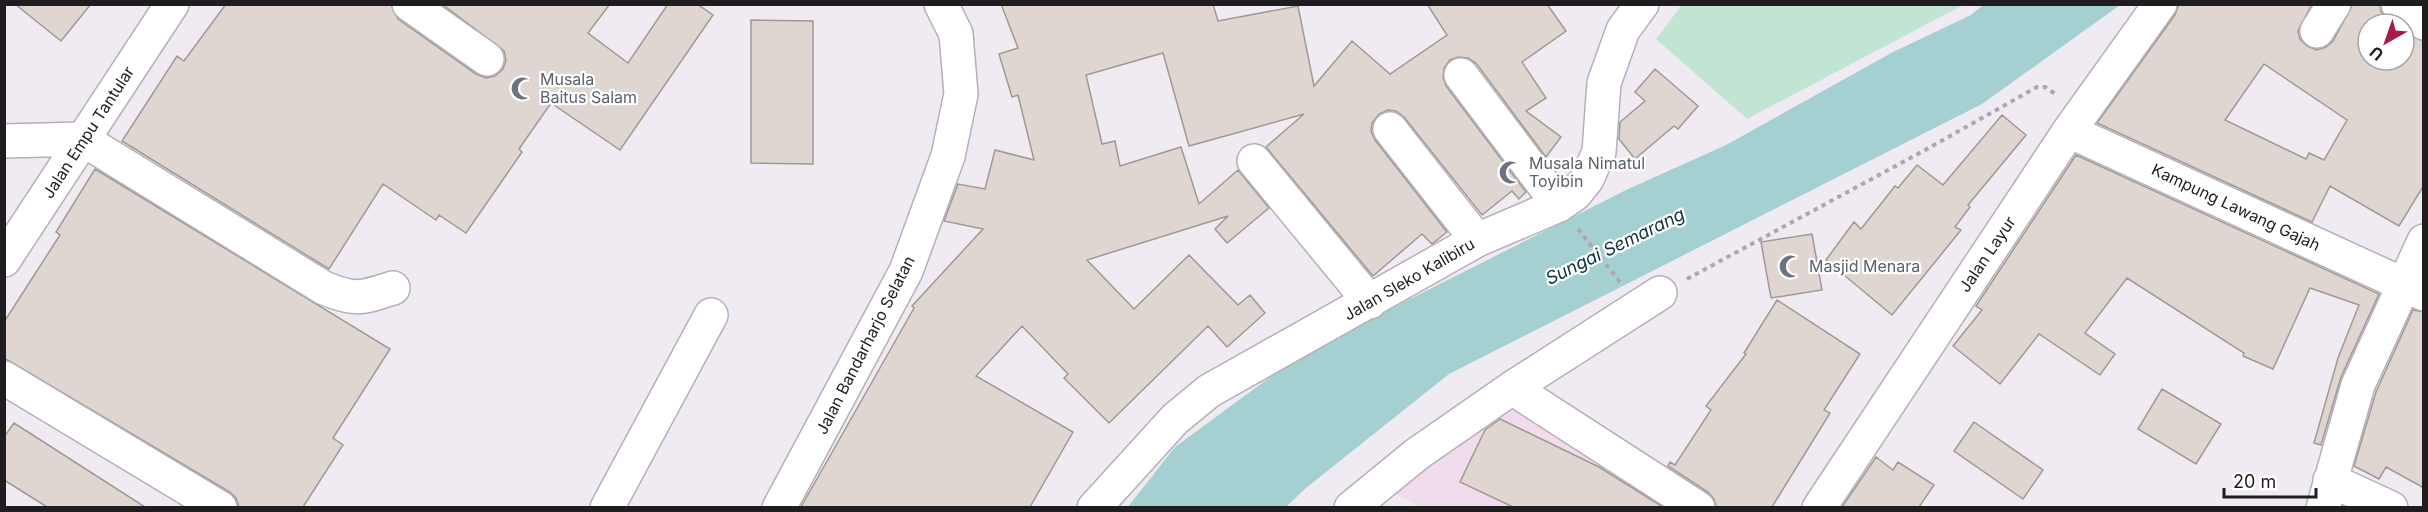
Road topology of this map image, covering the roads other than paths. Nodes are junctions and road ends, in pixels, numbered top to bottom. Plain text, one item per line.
1 (409, 4) edge
2 (941, 4) edge
3 (1642, 4) edge
4 (2160, 4) edge
5 (2398, 4) edge
6 (164, 7) edge
7 (2424, 23) edge
8 (488, 59) dead end
9 (1461, 75) dead end
10 (2076, 120) junction
11 (1390, 129) dead end
12 (82, 139) junction
13 (4, 141) edge
14 (1254, 161) dead end
15 (1568, 217) junction
16 (1477, 240) junction
17 (2424, 242) edge
18 (4, 260) edge
19 (393, 288) dead end
20 (2413, 289) edge
21 (1660, 293) road end
22 (1370, 302) junction
23 (711, 315) dead end
24 (4, 378) edge
25 (1512, 388) junction
26 (2326, 494) edge
27 (220, 507) edge
28 (607, 507) edge
29 (779, 507) edge
30 (1094, 507) edge
31 (1351, 507) edge
32 (1698, 507) edge
33 (1820, 507) edge
34 (2391, 507) edge

1 - 8 street
2 - 29 street, Jalan Bandarharjo Selatan
3 - 15 street, Jalan Sleko Kalibiru
4 - 10 street, Jalan Layur
5 - 7 street
6 - 12 street, Jalan Empu Tantular
9 - 15 street
10 - 20 street, Kampung Lawang Gajah
10 - 33 street, Jalan Layur
11 - 16 street
12 - 13 street
12 - 18 street, Jalan Empu Tantular
12 - 19 street
14 - 22 street
15 - 16 street, Jalan Sleko Kalibiru
16 - 22 street, Jalan Sleko Kalibiru
17 - 20 street
20 - 26 street
21 - 25 street
22 - 30 street, Jalan Sleko Kalibiru
23 - 28 street
24 - 27 street
25 - 31 street
25 - 32 street
26 - 34 street

